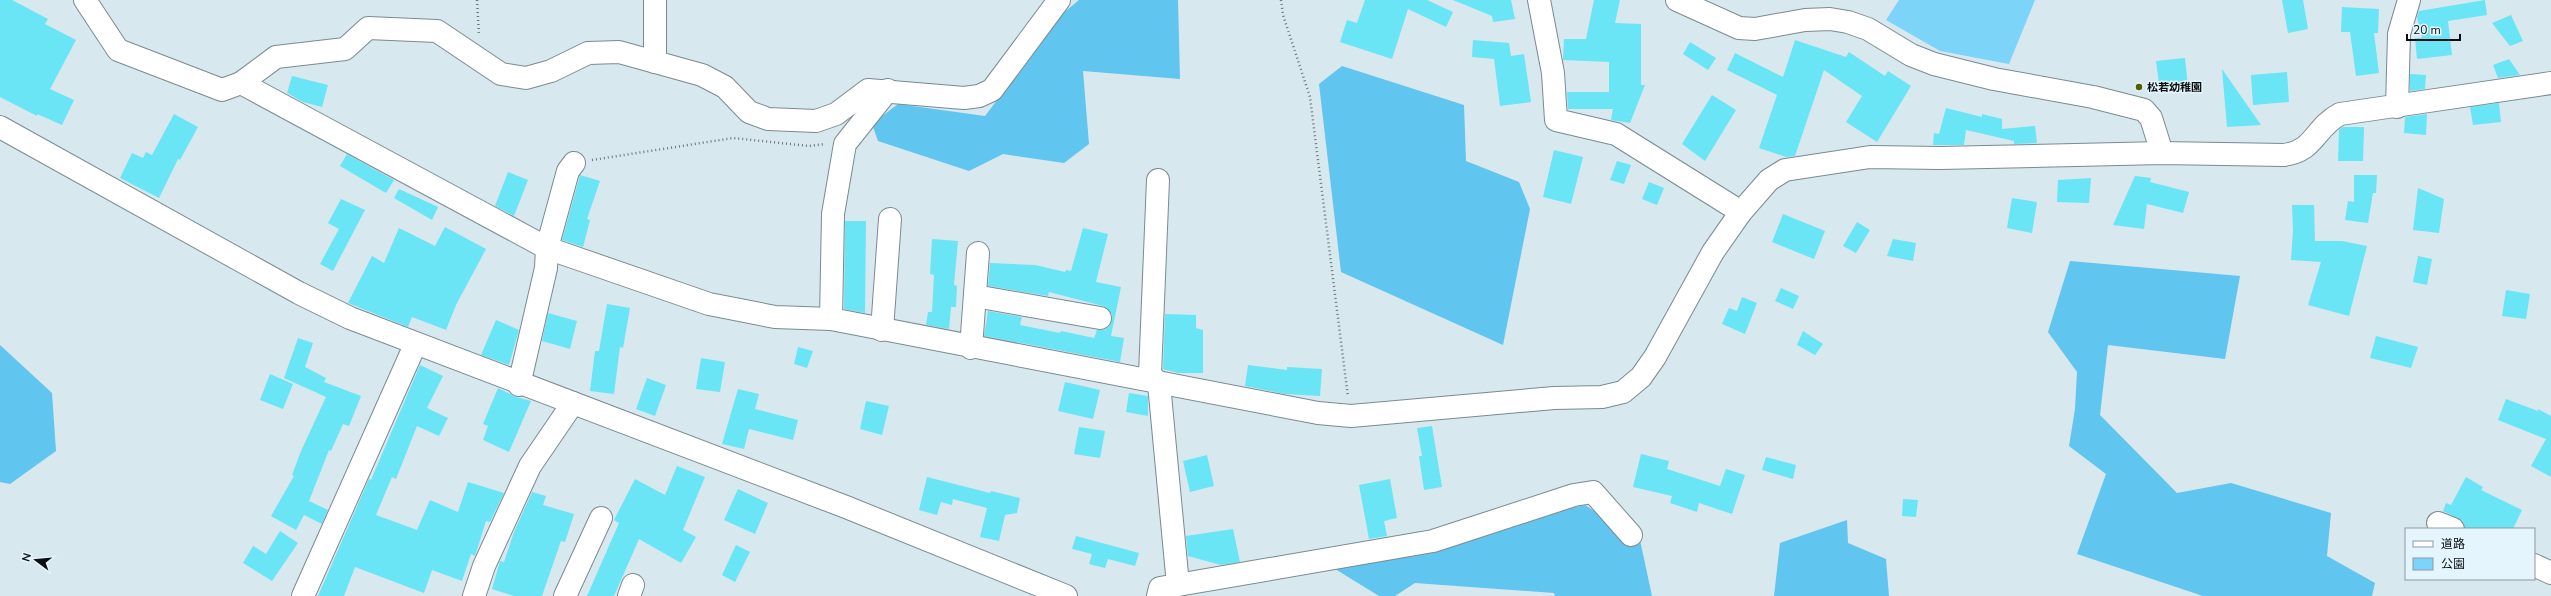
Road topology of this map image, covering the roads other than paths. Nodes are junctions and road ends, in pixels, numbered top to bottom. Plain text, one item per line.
1 (85, 0) edge
2 (655, 0) edge
3 (1059, 0) edge
4 (1539, 0) edge
5 (1678, 0) edge
6 (2409, 0) edge
7 (655, 62) junction
8 (241, 83) junction
9 (2551, 83) edge
10 (888, 90) junction
11 (2398, 107) junction
12 (0, 127) edge
13 (2162, 153) junction
14 (574, 163) road end
15 (1158, 180) dead end
16 (1741, 212) junction
17 (890, 219) dead end
18 (547, 248) junction
19 (978, 253) dead end
20 (975, 296) junction
21 (1100, 318) dead end
22 (831, 319) junction
23 (882, 330) junction
24 (415, 345) junction
25 (971, 348) junction
26 (519, 384) junction
27 (1159, 384) junction
28 (573, 403) junction
29 (601, 518) dead end
30 (1631, 534) dead end
31 (2535, 565) edge
32 (2551, 573) edge
33 (1178, 585) junction
34 (303, 596) edge
35 (474, 596) edge
36 (565, 596) edge
37 (1066, 596) edge
38 (1158, 596) edge

1 - 8 street
2 - 7 street
3 - 10 street
4 - 16 street
5 - 13 street
6 - 11 street
7 - 8 street
7 - 10 street
8 - 18 street
9 - 11 street
10 - 22 street
11 - 13 street
12 - 24 street
13 - 16 street
14 - 18 street
15 - 27 street
16 - 27 street
17 - 23 street
18 - 22 street
18 - 26 street
19 - 20 street
20 - 21 street
20 - 25 street
22 - 23 street
23 - 25 street
24 - 26 street
24 - 34 street
25 - 27 street
26 - 28 street
27 - 33 street
28 - 35 street
28 - 37 street
29 - 36 street
30 - 33 street
31 - 32 street
33 - 38 street

